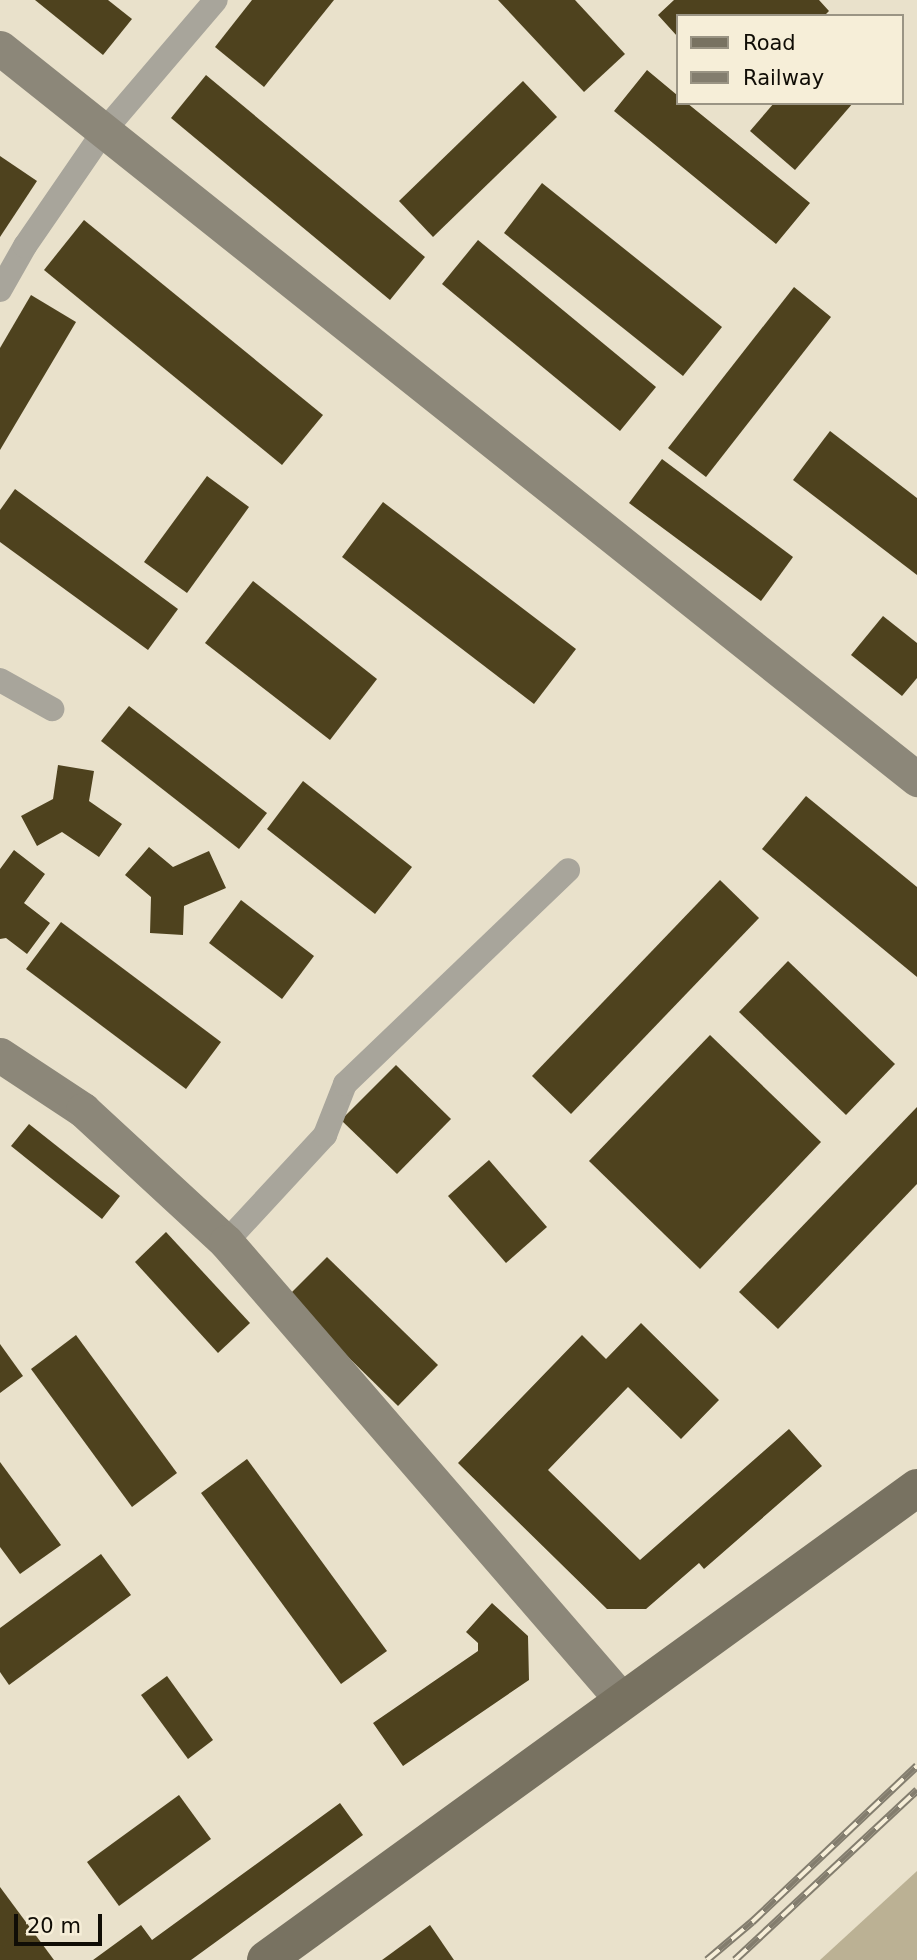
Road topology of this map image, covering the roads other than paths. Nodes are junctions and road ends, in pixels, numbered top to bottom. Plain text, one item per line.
1 (216, 0) edge
2 (0, 48) edge
3 (104, 131) junction
4 (0, 290) edge
5 (0, 680) edge
6 (52, 709) dead end
7 (917, 779) edge
8 (568, 870) dead end
9 (0, 1055) edge
10 (226, 1242) junction
11 (917, 1488) edge
12 (623, 1701) junction
13 (266, 1960) edge

1 - 3 street
2 - 3 main road
3 - 4 street
3 - 7 main road
5 - 6 street
8 - 10 street
9 - 10 main road
10 - 12 main road
11 - 12 main road
12 - 13 main road

